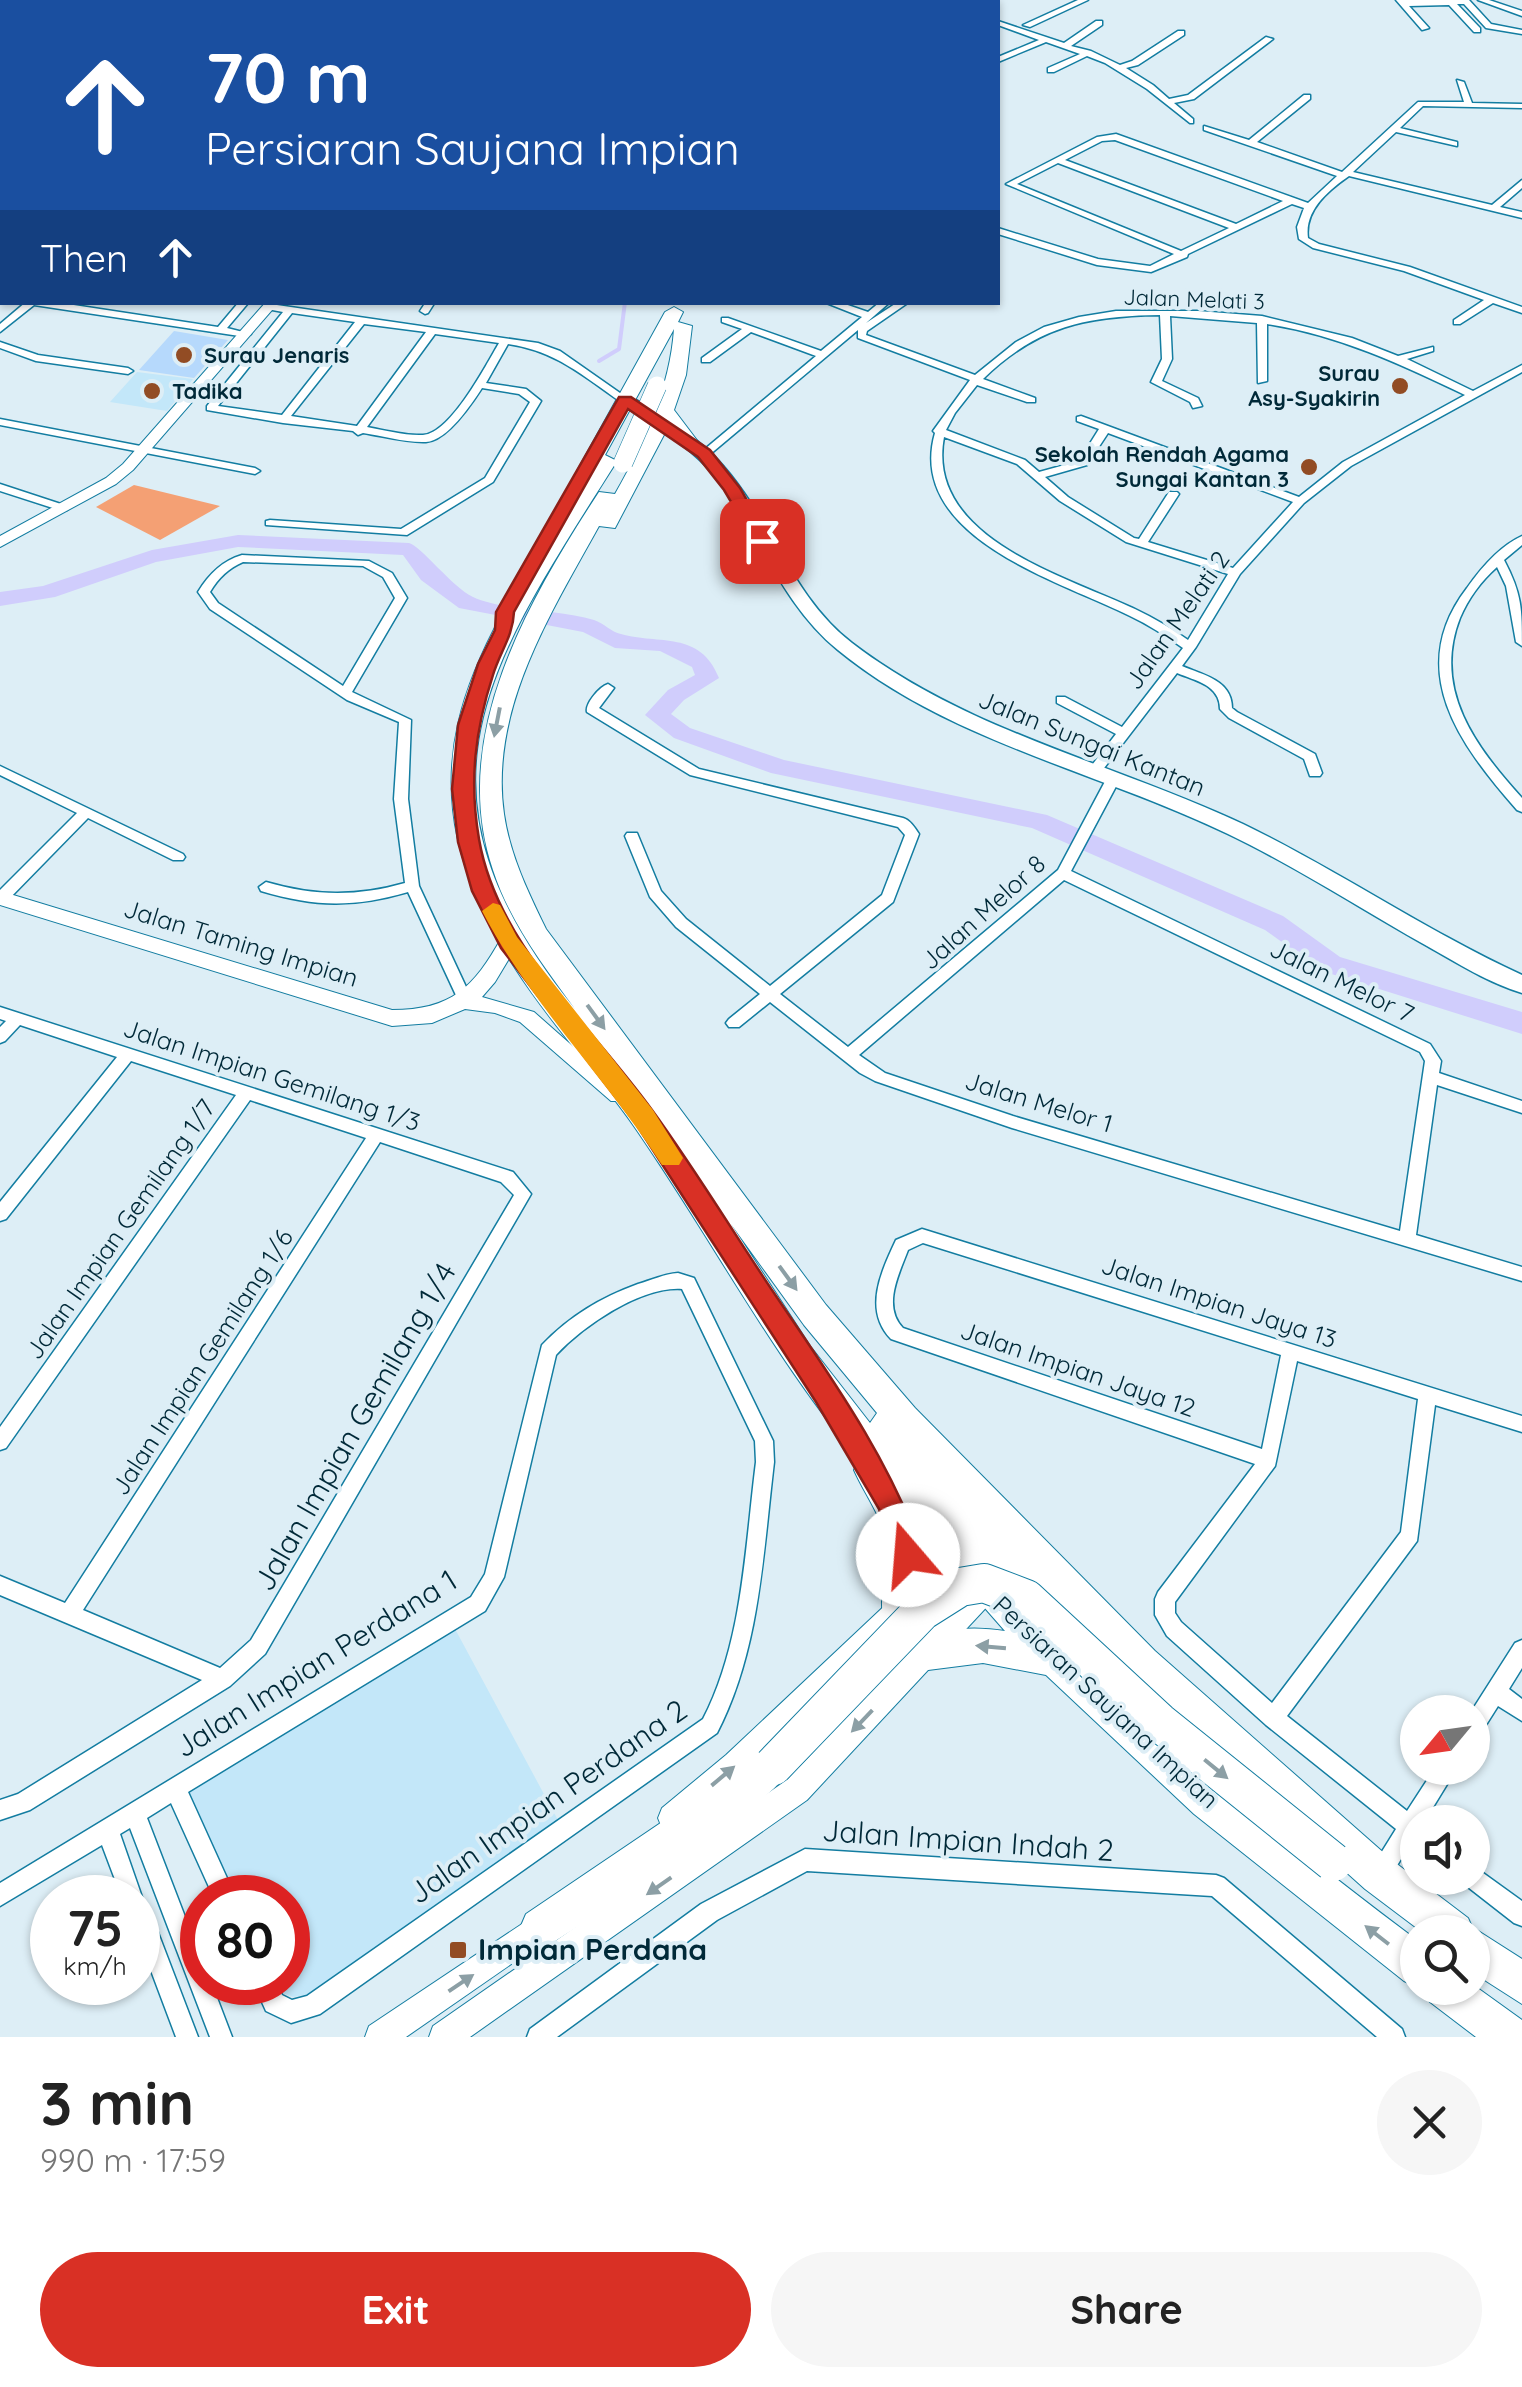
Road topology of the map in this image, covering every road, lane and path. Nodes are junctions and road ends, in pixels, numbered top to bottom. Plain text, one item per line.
1 (1084, 0) edge
2 (1482, 1) edge
3 (1402, 2) edge
4 (1451, 2) edge
5 (1502, 8) junction
6 (1522, 14) edge
7 (1099, 23) dead end
8 (1000, 24) edge
9 (1027, 25) dead end
10 (1426, 28) dead end
11 (1477, 30) dead end
12 (1522, 32) edge
13 (1181, 33) dead end
14 (1044, 40) junction
15 (1268, 40) dead end
16 (1067, 45) junction
17 (1088, 52) junction
18 (1000, 59) edge
19 (1119, 68) junction
20 (1051, 70) dead end
21 (1460, 82) dead end
22 (1307, 97) dead end
23 (1168, 102) junction
24 (1468, 103) junction
25 (1522, 106) edge
26 (1190, 122) dead end
27 (1207, 128) dead end
28 (1394, 130) junction
29 (1252, 142) junction
30 (1454, 144) dead end
31 (1058, 160) junction
32 (1346, 175) junction
33 (1522, 182) edge
34 (1285, 199) junction
35 (1310, 206) junction
36 (1495, 207) junction
37 (1522, 216) edge
38 (1238, 228) junction
39 (1000, 232) edge
40 (1184, 254) junction
41 (1492, 298) junction
42 (28, 305) edge
43 (50, 305) edge
44 (143, 305) edge
45 (242, 305) edge
46 (272, 305) edge
47 (837, 305) edge
48 (882, 305) edge
49 (900, 305) edge
50 (290, 310) junction
51 (1522, 310) edge
52 (680, 311) edge
53 (1164, 314) junction
54 (869, 316) junction
55 (132, 318) junction
56 (362, 320) junction
57 (725, 320) dead end
58 (1262, 320) junction
59 (1457, 322) dead end
60 (0, 329) edge
61 (433, 329) junction
62 (749, 329) junction
63 (220, 330) junction
64 (246, 334) junction
65 (506, 340) junction
66 (0, 345) edge
67 (1430, 348) dead end
68 (822, 355) junction
69 (1398, 359) junction
70 (706, 360) dead end
71 (1522, 368) edge
72 (128, 371) dead end
73 (978, 381) junction
74 (1262, 381) dead end
75 (479, 385) junction
76 (606, 390) joint
77 (636, 394) junction
78 (1473, 395) junction
79 (1030, 400) dead end
80 (1197, 406) dead end
81 (1081, 419) dead end
82 (283, 420) junction
83 (660, 421) junction
84 (0, 422) edge
85 (1106, 427) junction
86 (938, 431) junction
87 (358, 432) junction
88 (144, 451) junction
89 (697, 452) junction
90 (625, 461) junction
91 (255, 471) dead end
92 (1040, 475) junction
93 (0, 487) edge
94 (1173, 494) dead end
95 (1300, 501) junction
96 (63, 508) junction
97 (270, 522) dead end
98 (1522, 539) edge
99 (0, 542) edge
100 (1142, 543) junction
101 (1499, 561) junction
102 (1234, 572) junction
103 (514, 616) junction
104 (1522, 642) edge
105 (1190, 647) junction
106 (1174, 667) junction
107 (608, 688) dead end
108 (346, 693) junction
109 (1061, 700) dead end
110 (1124, 733) junction
111 (0, 770) edge
112 (1105, 773) junction
113 (1315, 773) dead end
114 (1522, 808) edge
115 (84, 814) junction
116 (632, 836) dead end
117 (178, 857) dead end
118 (0, 871) edge
119 (1063, 873) junction
120 (20, 877) junction
121 (412, 886) junction
122 (266, 887) dead end
123 (0, 898) edge
124 (509, 942) junction
125 (1522, 985) edge
126 (772, 994) junction
127 (466, 1002) junction
128 (8, 1016) edge
129 (734, 1023) dead end
130 (0, 1037) edge
131 (128, 1054) junction
132 (850, 1054) junction
133 (1431, 1077) junction
134 (246, 1093) junction
135 (1522, 1107) edge
136 (644, 1117) junction
137 (376, 1136) junction
138 (523, 1194) joint
139 (0, 1214) edge
140 (1407, 1238) junction
141 (1522, 1274) edge
142 (603, 1303) joint
143 (882, 1312) joint
144 (841, 1349) junction
145 (1290, 1352) junction
146 (826, 1393) junction
147 (1428, 1393) junction
148 (1522, 1424) edge
149 (0, 1442) edge
150 (1269, 1460) junction
151 (986, 1575) junction
152 (0, 1585) edge
153 (898, 1608) junction
154 (69, 1614) junction
155 (1522, 1650) edge
156 (928, 1652) junction
157 (1052, 1658) junction
158 (1142, 1664) junction
159 (223, 1679) junction
160 (1497, 1693) junction
161 (1490, 1703) edge
162 (1522, 1711) edge
163 (1273, 1718) junction
164 (175, 1787) junction
165 (0, 1810) edge
166 (134, 1812) junction
167 (1400, 1819) edge
168 (107, 1829) junction
169 (1400, 1846) edge
170 (1379, 1874) junction
171 (124, 1875) edge
172 (215, 1875) edge
173 (1490, 1890) edge
174 (0, 1896) edge
175 (1522, 1914) edge
176 (1417, 1915) edge
177 (1432, 1915) edge
178 (540, 1928) junction
179 (1400, 1953) edge
180 (1490, 1962) edge
181 (160, 1966) edge
182 (1515, 1979) edge
183 (278, 2005) edge
184 (1467, 2005) edge
185 (187, 2037) edge
186 (222, 2037) edge
187 (380, 2037) edge
188 (444, 2037) edge
189 (538, 2037) edge
190 (1394, 2037) edge
191 (1511, 2037) edge

1 - 9 street
2 - 5 street
2 - 5 street
3 - 4 street
3 - 10 street
4 - 11 street
4 - 12 street
5 - 6 street
7 - 16 street
8 - 14 street
13 - 19 street
14 - 16 street
14 - 18 street
15 - 23 street
16 - 17 street
17 - 19 street
17 - 20 street
19 - 23 street
21 - 24 street
22 - 29 street
23 - 26 street
24 - 25 street
24 - 28 street
27 - 29 street
28 - 30 street
28 - 32 street
29 - 32 street
31 - 34 street
31 - 38 street
31 - 40 street
32 - 35 street
32 - 36 street
33 - 36 street
34 - 35 street
34 - 38 street
35 - 41 street
36 - 37 street
38 - 40 street
39 - 40 street
41 - 51 street
41 - 59 street
42 - 60 street
43 - 55 street
44 - 55 street
45 - 63 street
46 - 50 street
46 - 64 street
47 - 54 street
48 - 54 street
49 - 73 street
50 - 56 street
50 - 82 street
52 - 77 highway, Persiaran Saujana Impian
52 - 77 highway
52 - 83 highway
53 - 58 street, Jalan Melati 3
53 - 73 street, Jalan Melati 3
53 - 80 street
54 - 68 street
55 - 63 street
56 - 61 street
56 - 82 street
57 - 62 street
58 - 69 street, Jalan Melati 3
58 - 74 street
61 - 65 street
61 - 87 street
62 - 68 street
62 - 70 street
63 - 64 street
64 - 88 street
65 - 75 street
65 - 76 street
66 - 72 street
67 - 69 street
68 - 89 street
69 - 78 street, Jalan Melati 3
71 - 78 street, Jalan Melati 2
73 - 79 street
73 - 86 street, Jalan Melati 3
75 - 87 street
75 - 97 street
76 - 77 highway
77 - 83 main road
77 - 90 highway, Persiaran Saujana Impian, bridge
77 - 103 highway
78 - 95 street, Jalan Melati 2
81 - 85 street
82 - 87 street
83 - 89 highway
83 - 90 highway
84 - 88 street
85 - 92 street
85 - 95 street
86 - 92 street
86 - 105 street
88 - 91 street
88 - 96 street
89 - 90 highway
89 - 112 main road, Jalan Sungai Kantan
90 - 103 highway, Persiaran Saujana Impian
90 - 103 highway, Persiaran Saujana Impian
92 - 100 street
93 - 96 street
94 - 100 street
95 - 102 street, Jalan Melati 2
96 - 99 street
98 - 101 street
100 - 102 street
101 - 104 street
101 - 114 street
102 - 105 street, Jalan Melati 2
103 - 124 highway, Persiaran Saujana Impian
103 -> 144 highway, Persiaran Saujana Impian
105 - 106 street, Jalan Melati 2
106 - 110 street, Jalan Melati 2
106 - 113 street
107 - 126 street
108 - 108 street
108 - 121 street
109 - 110 street
110 - 112 street, Jalan Melati 2
111 - 115 street
112 - 119 street, Jalan Melor 8
112 - 125 main road, Jalan Sungai Kantan
115 - 117 street
115 - 120 street
116 - 126 street, Jalan Melor 1
118 - 120 street
119 - 132 street, Jalan Melor 8
119 - 133 street, Jalan Melor 7
120 - 123 street
121 - 122 street
121 - 127 street
123 - 127 street, Jalan Taming Impian
124 - 127 street
124 - 136 highway, Persiaran Saujana Impian
126 - 129 street
126 - 132 street, Jalan Melor 1
127 - 136 street, Jalan Taming Impian
128 - 130 street
128 - 131 street, Jalan Impian Gemilang 1/3
131 - 134 street, Jalan Impian Gemilang 1/3
131 - 139 street
132 - 140 street, Jalan Melor 1
133 - 135 street
133 - 140 street
134 - 137 street, Jalan Impian Gemilang 1/3
134 - 149 street, Jalan Impian Gemilang 1/7
136 - 146 highway, Persiaran Saujana Impian
137 - 138 street, Jalan Impian Gemilang 1/3
137 - 154 street, Jalan Impian Gemilang 1/6
138 - 159 street, Jalan Impian Gemilang 1/4
140 - 141 street, Jalan Melor 1
142 - 164 street, Jalan Impian Perdana 1
142 - 183 street, Jalan Impian Perdana 2
143 - 145 street, Jalan Impian Jaya 13
143 - 150 street, Jalan Impian Jaya 12
144 - 151 highway
144 - 158 highway, Persiaran Saujana Impian
145 - 147 street, Jalan Impian Jaya 13
145 - 150 street
146 - 151 highway, Persiaran Saujana Impian
146 - 153 highway
147 - 148 street, Jalan Impian Jaya 13
147 - 163 street
150 - 163 street
151 - 153 street
151 - 156 street
151 - 157 highway, Persiaran Saujana Impian
151 - 158 highway
152 - 154 street
178 -> 153 street
154 - 159 street
155 - 160 street
157 -> 156 highway
156 -> 188 street
179 -> 157 highway, Persiaran Saujana Impian
158 - 170 highway, Persiaran Saujana Impian
159 - 165 street, Jalan Impian Gemilang 1/4
160 - 161 street
160 - 162 street
163 - 167 street
164 - 166 street, Jalan Impian Perdana 1
164 - 172 street
166 - 168 street, Jalan Impian Perdana 1
166 - 186 street
168 - 171 street
168 - 174 street, Jalan Impian Perdana 1
169 - 170 street
170 - 177 highway, Persiaran Saujana Impian
173 - 175 street
178 -> 176 highway, bridge
187 -> 178 street
180 - 182 highway
181 - 185 street
184 - 191 highway
189 - 190 street, Jalan Impian Indah 2

